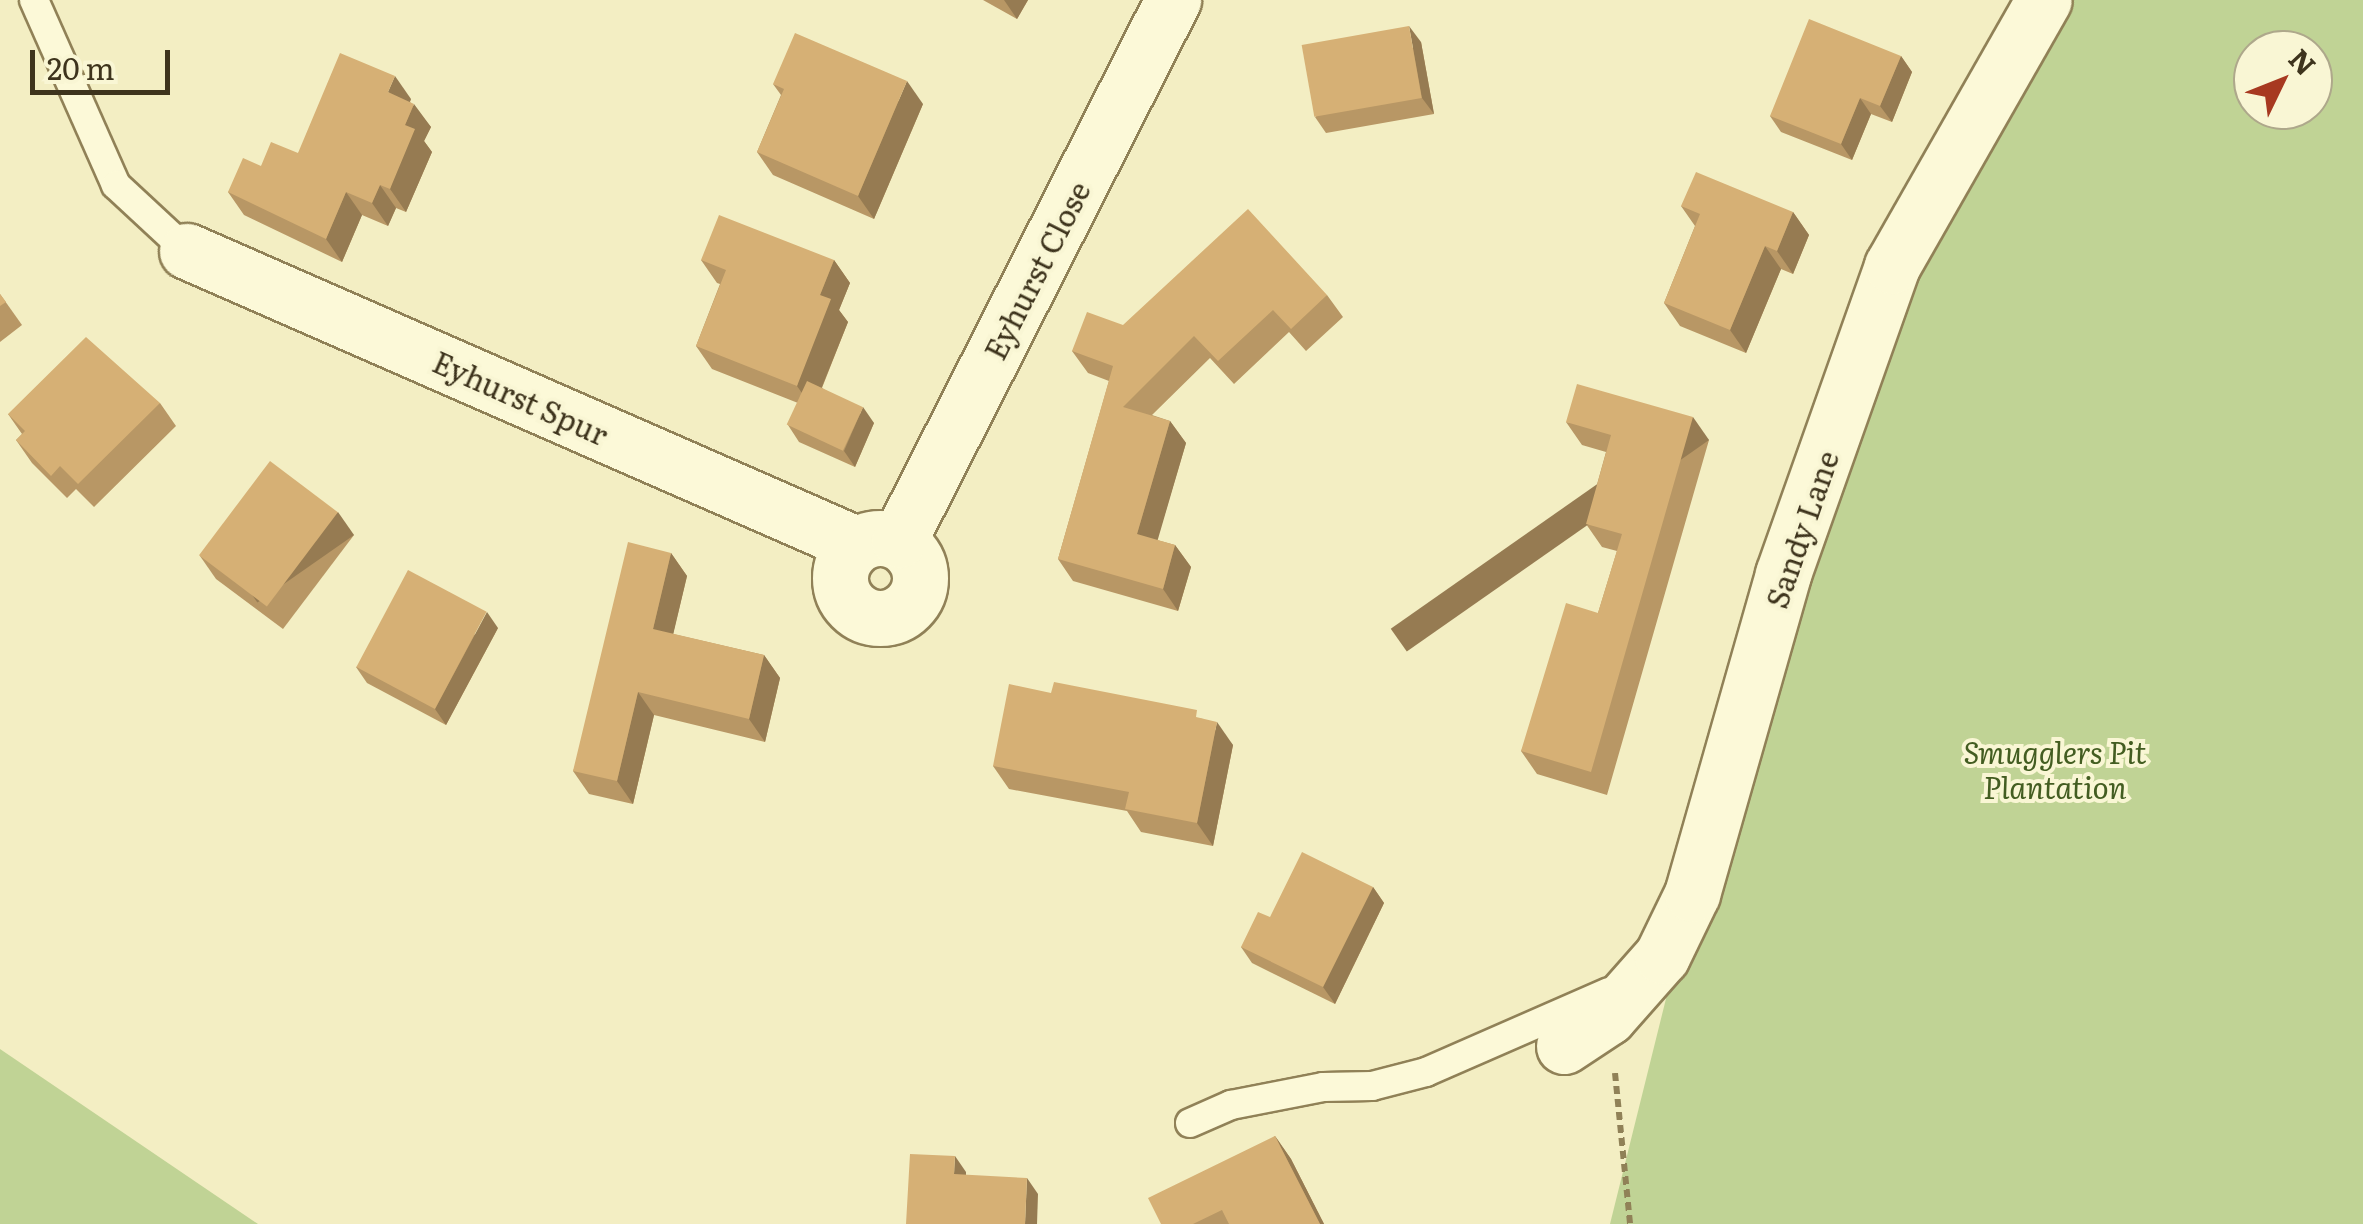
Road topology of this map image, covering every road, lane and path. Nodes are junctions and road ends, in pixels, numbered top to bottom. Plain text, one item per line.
1 (34, 0) edge
2 (1173, 0) edge
3 (2044, 0) edge
4 (187, 250) joint
5 (878, 542) joint
6 (1605, 1014) junction
7 (1190, 1123) dead end
8 (1630, 1224) edge

1 - 4 lane
2 - 5 street, Eyhurst Close
3 - 6 street, Sandy Lane
4 - 5 street, Eyhurst Spur
6 - 7 lane
6 - 8 path

